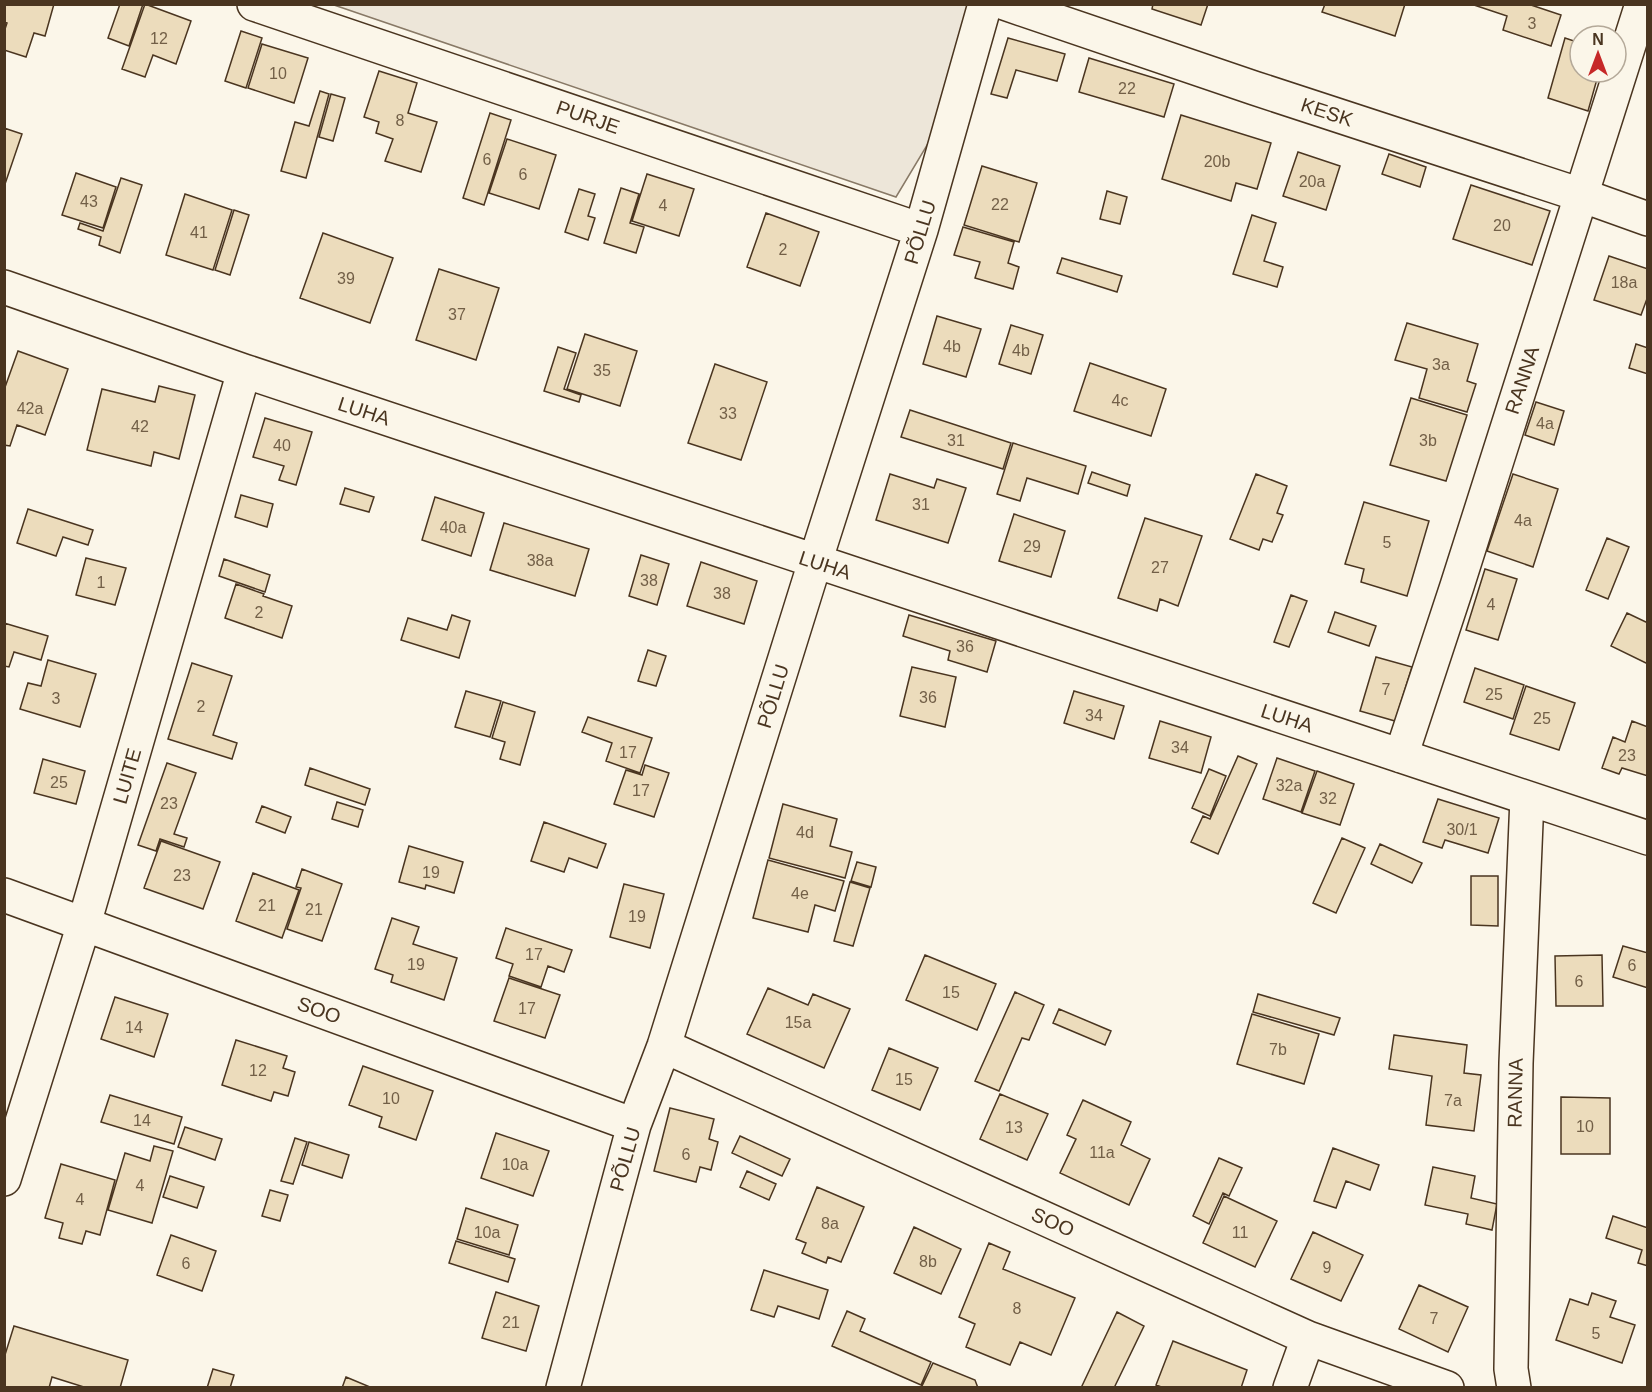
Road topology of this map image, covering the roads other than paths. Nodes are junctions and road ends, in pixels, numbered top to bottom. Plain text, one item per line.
1 (254, 4) edge
2 (985, 4) edge
3 (1007, 4) edge
4 (1642, 4) edge
5 (1581, 195) junction
6 (1647, 219) edge
7 (921, 230) junction
8 (4, 287) edge
9 (244, 371) junction
10 (815, 562) junction
11 (1401, 756) junction
12 (1527, 798) junction
13 (1647, 838) edge
14 (4, 895) edge
15 (84, 924) junction
16 (664, 1046) junction
17 (634, 1125) junction
18 (7, 1162) edge
19 (1308, 1338) junction
20 (563, 1388) edge
21 (1290, 1388) edge
22 (1447, 1388) edge
23 (1514, 1388) edge

1 - 7 street, PURJE
2 - 7 street, PÕLLU
3 - 5 street, KESK
4 - 5 street, RANNA
5 - 6 street, KESK
5 - 11 street, RANNA
7 - 10 street, PÕLLU
8 - 9 street, LUHA
9 - 10 street, LUHA
9 - 15 street, LUITE
10 - 11 street, LUHA
10 - 16 street, PÕLLU
11 - 12 street, LUHA
12 - 13 street, LUHA
12 - 23 street, RANNA
14 - 15 street, SOO
15 - 17 street, SOO
15 - 18 street, LUITE
16 - 17 street, PÕLLU
16 - 19 street, SOO
17 - 20 street, PÕLLU
19 - 21 street
19 - 22 street, SOO

